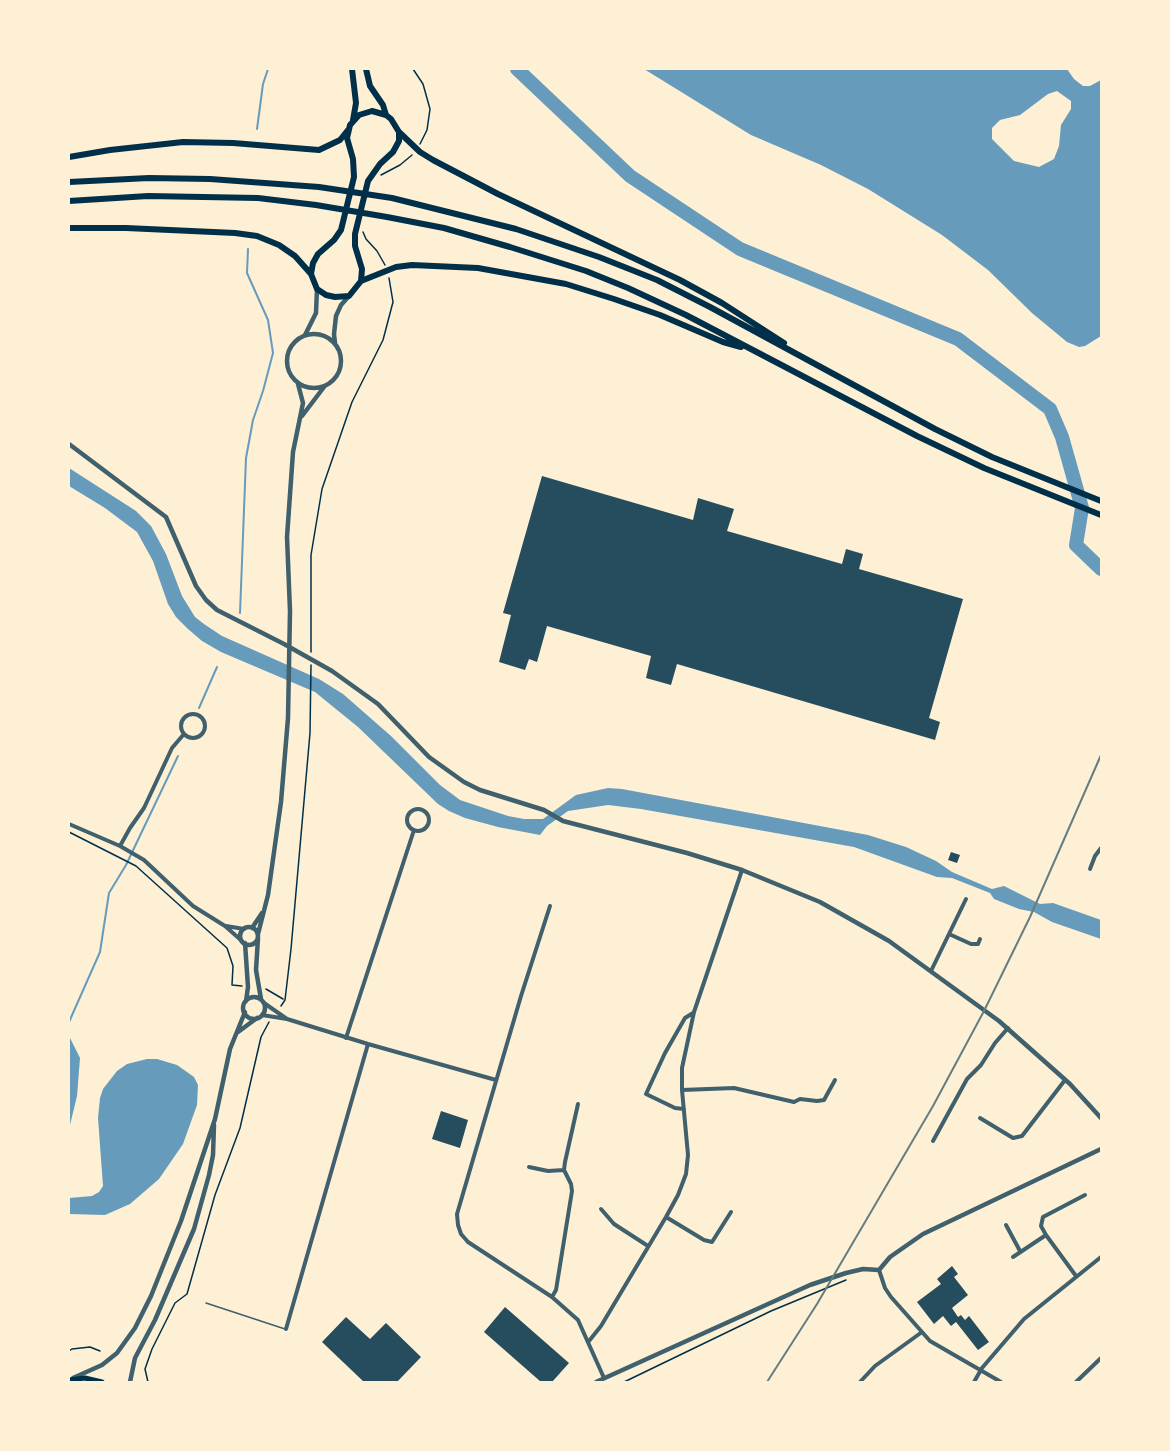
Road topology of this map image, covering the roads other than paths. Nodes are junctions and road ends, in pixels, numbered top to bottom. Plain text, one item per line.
1 (352, 69) edge
2 (366, 69) edge
3 (386, 115) junction
4 (352, 121) junction
5 (348, 130) junction
6 (399, 132) junction
7 (69, 157) edge
8 (69, 182) edge
9 (69, 201) edge
10 (69, 228) edge
11 (311, 274) junction
12 (361, 281) junction
13 (317, 289) junction
14 (349, 296) junction
15 (305, 335) junction
16 (335, 343) junction
17 (751, 349) junction
18 (806, 358) junction
19 (298, 384) junction
20 (326, 385) junction
21 (302, 417) junction
22 (69, 444) edge
23 (1101, 501) edge
24 (1101, 515) edge
25 (184, 734) junction
26 (69, 824) edge
27 (414, 830) junction
28 (120, 846) junction
29 (1101, 848) edge
30 (1090, 869) dead end
31 (742, 870) junction
32 (966, 898) dead end
33 (550, 906) dead end
34 (265, 909) junction
35 (225, 926) junction
36 (252, 928) junction
37 (244, 929) junction
38 (949, 934) junction
39 (258, 936) junction
40 (980, 939) dead end
41 (243, 942) junction
42 (931, 971) junction
43 (246, 1001) junction
44 (262, 1001) junction
45 (244, 1012) junction
46 (694, 1012) junction
47 (262, 1015) junction
48 (257, 1018) junction
49 (286, 1018) junction
50 (1008, 1028) junction
51 (238, 1032) junction
52 (346, 1038) junction
53 (368, 1044) junction
54 (496, 1080) junction
55 (835, 1080) dead end
56 (1065, 1080) junction
57 (682, 1090) junction
58 (578, 1104) dead end
59 (684, 1109) junction
60 (980, 1118) dead end
61 (1101, 1118) edge
62 (215, 1119) junction
63 (933, 1141) dead end
64 (1101, 1149) edge
65 (529, 1167) dead end
66 (564, 1170) junction
67 (1085, 1194) dead end
68 (601, 1209) dead end
69 (731, 1212) dead end
70 (666, 1217) junction
71 (1006, 1225) dead end
72 (1046, 1235) junction
73 (648, 1246) junction
74 (1020, 1251) junction
75 (1013, 1257) dead end
76 (1101, 1257) edge
77 (879, 1270) junction
78 (1076, 1276) junction
79 (552, 1297) junction
80 (206, 1303) dead end
81 (286, 1329) joint
82 (922, 1332) junction
83 (589, 1341) junction
84 (1101, 1358) edge
85 (981, 1371) junction
86 (604, 1378) junction
87 (70, 1380) edge
88 (102, 1382) edge
89 (130, 1382) edge
90 (596, 1382) edge
91 (860, 1382) edge
92 (974, 1382) edge
93 (1001, 1382) edge
94 (1076, 1382) edge

1 - 4 highway
2 - 3 highway
3 - 4 highway
3 - 6 highway
4 - 5 highway
5 - 7 highway
5 - 11 highway
6 - 12 highway
6 - 18 highway
8 - 18 highway
9 - 17 highway
10 - 11 highway
11 - 13 highway
12 - 14 highway
12 - 17 highway
13 - 14 highway
13 - 15 street
14 - 16 street
15 - 16 street
15 - 19 street
16 - 20 street
17 - 24 highway
18 - 23 highway
19 - 20 street
19 - 21 street
20 - 21 street
21 - 34 street
22 - 31 street
25 - 25 street
25 - 28 street
26 - 28 street
27 - 27 street
27 - 52 street
28 - 35 street
29 - 30 street
31 - 42 street
31 - 46 street
32 - 38 street
33 - 54 street
34 - 36 street
34 - 39 street
35 - 37 street
35 - 41 street
36 - 37 street
36 - 39 street
37 - 41 street
38 - 40 street
38 - 42 street
39 - 41 street
39 - 44 street
41 - 43 street
42 - 50 street
43 - 44 street
43 - 45 street
44 - 47 street
44 - 49 street
45 - 48 street
45 - 51 street
46 - 57 street
46 - 59 street
47 - 48 street
47 - 49 street
48 - 51 street
49 - 52 street
50 - 56 street
50 - 63 street
51 - 62 street
52 - 53 street
53 - 54 street
53 - 81 street
54 - 79 street
55 - 57 street
56 - 60 street
56 - 61 street
57 - 59 street
58 - 66 street
59 - 70 street
62 - 87 street
62 - 89 street
64 - 77 street
65 - 66 street
66 - 79 street
67 - 72 street
68 - 73 street
69 - 70 street
70 - 73 street
71 - 74 street
72 - 74 street
72 - 78 street
73 - 83 street
74 - 75 street
76 - 78 street
77 - 82 street
77 - 86 street
78 - 85 street
79 - 83 street
80 - 81 lane
82 - 85 street
82 - 91 street
83 - 86 street
84 - 94 street
85 - 92 street
85 - 93 street
86 - 90 street
87 - 88 main road

